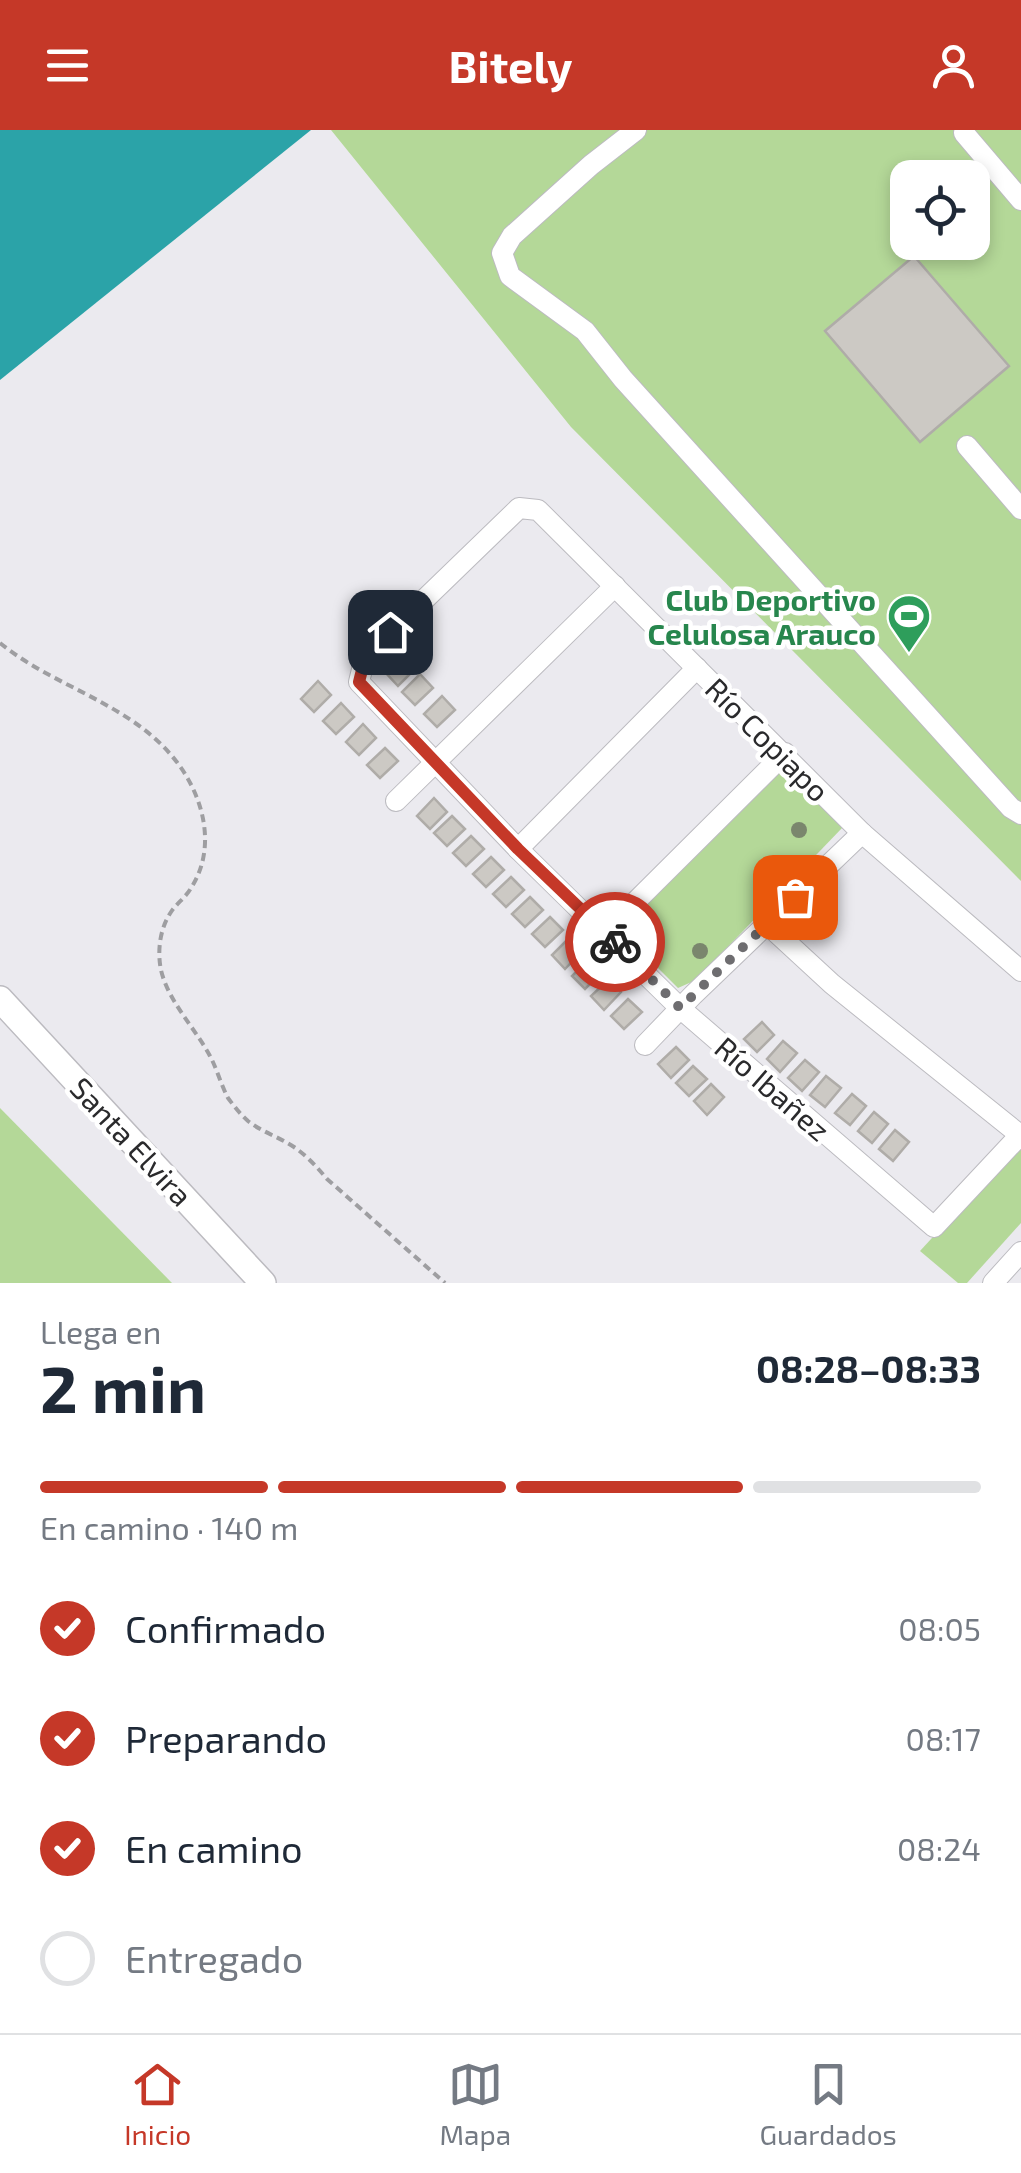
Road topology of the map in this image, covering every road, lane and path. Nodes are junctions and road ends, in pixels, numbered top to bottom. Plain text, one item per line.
1 (636, 130) edge
2 (964, 133) dead end
3 (1021, 200) edge
4 (967, 446) dead end
5 (1021, 509) edge
6 (614, 586) junction
7 (0, 643) edge
8 (697, 668) junction
9 (359, 682) joint
10 (784, 753) junction
11 (436, 762) junction
12 (396, 801) dead end
13 (1021, 814) edge
14 (862, 832) junction
15 (518, 849) junction
16 (767, 924) junction
17 (605, 932) junction
18 (1021, 971) edge
19 (0, 999) edge
20 (680, 1008) junction
21 (645, 1044) dead end
22 (1020, 1134) edge
23 (1021, 1252) edge
24 (264, 1283) edge
25 (444, 1283) edge
26 (994, 1283) edge

1 - 13 street
2 - 3 street
4 - 5 street
6 - 8 street, Río Copiapo
6 - 9 street, Río Copiapo
6 - 11 street
7 - 25 path
8 - 10 street, Río Copiapo
8 - 15 street
9 - 11 street, Río Ibañez
10 - 14 street, Río Copiapo
10 - 17 street
11 - 12 street
11 - 15 street, Río Ibañez
14 - 16 street
14 - 18 street, Río Copiapo
15 - 17 street, Río Ibañez
16 - 20 street
16 - 22 street
17 - 20 street, Río Ibañez
19 - 24 main road, Santa Elvira
20 - 21 street
20 - 22 street, Río Ibañez
23 - 26 street

